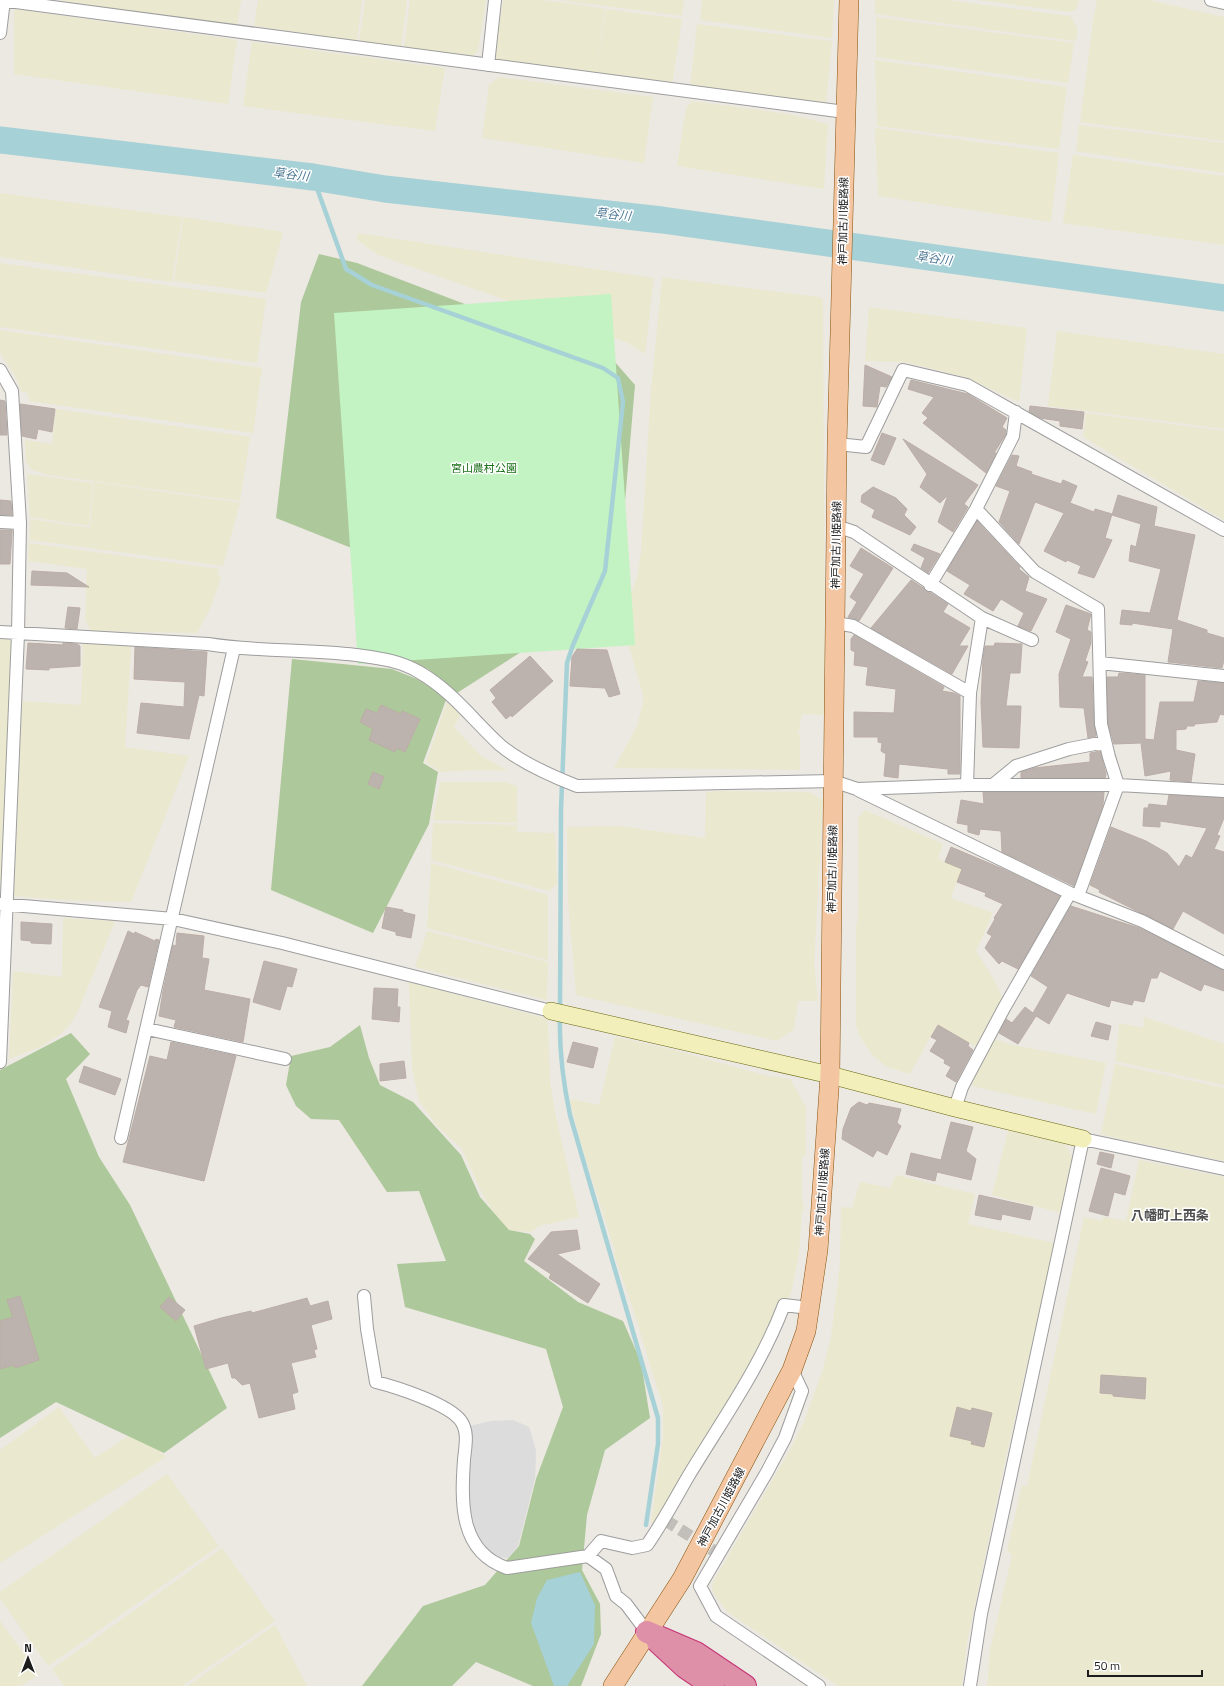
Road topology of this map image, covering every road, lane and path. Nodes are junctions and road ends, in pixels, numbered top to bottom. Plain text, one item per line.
1 (3, 0) edge
2 (495, 0) edge
3 (849, 0) edge
4 (1211, 0) edge
5 (1224, 3) edge
6 (0, 33) edge
7 (488, 65) junction
8 (845, 112) junction
9 (0, 370) edge
10 (1016, 412) junction
11 (837, 444) junction
12 (976, 509) junction
13 (0, 522) edge
14 (20, 523) junction
15 (836, 526) junction
16 (1224, 530) edge
17 (930, 585) junction
18 (982, 618) junction
19 (836, 623) junction
20 (0, 632) edge
21 (18, 634) junction
22 (1032, 640) dead end
23 (234, 648) junction
24 (1100, 663) junction
25 (1224, 676) edge
26 (970, 692) junction
27 (1105, 742) junction
28 (833, 781) junction
29 (967, 785) junction
30 (993, 785) junction
31 (1118, 785) junction
32 (857, 789) junction
33 (1224, 791) edge
34 (1074, 895) junction
35 (3, 904) edge
36 (173, 919) junction
37 (1224, 963) edge
38 (551, 1011) joint
39 (147, 1030) junction
40 (285, 1059) dead end
41 (0, 1062) edge
42 (830, 1075) junction
43 (955, 1108) junction
44 (121, 1138) dead end
45 (1084, 1139) junction
46 (1224, 1169) edge
47 (364, 1296) dead end
48 (809, 1308) junction
49 (792, 1370) junction
50 (588, 1556) junction
51 (647, 1632) junction
52 (613, 1686) edge
53 (713, 1686) edge
54 (745, 1686) edge
55 (819, 1686) edge
56 (970, 1686) edge

1 - 6 street
1 - 7 street
2 - 7 street
3 - 8 main road, 神戸加古川姫路線
4 - 5 street
7 - 8 street
8 - 11 main road, 神戸加古川姫路線
9 - 14 street
10 - 11 street
10 - 12 street
10 - 16 street
11 - 15 main road, 神戸加古川姫路線
12 - 17 street
12 - 24 street
13 - 14 street
14 - 21 street
15 - 17 street
15 - 19 main road, 神戸加古川姫路線
17 - 18 street
18 - 22 street
18 - 26 street
19 - 26 street
19 - 28 main road, 神戸加古川姫路線
20 - 21 street
21 - 23 street
21 - 35 street
23 - 28 street
23 - 36 street
24 - 25 street
24 - 27 street
26 - 29 street
27 - 30 street
27 - 31 street
28 - 32 street
28 - 42 main road, 神戸加古川姫路線
29 - 30 street
29 - 32 street
30 - 31 street
31 - 33 street
31 - 34 street
32 - 34 street
34 - 37 street
34 - 43 street
35 - 36 street
35 - 41 street
36 - 38 street
36 - 39 street
38 - 42 street
39 - 40 street
39 - 44 street
42 - 43 street
42 - 48 main road, 神戸加古川姫路線
43 - 45 street
45 - 46 street
45 - 56 street
47 - 50 street
48 - 49 main road, 神戸加古川姫路線
48 - 50 street
49 - 51 main road, 神戸加古川姫路線
49 - 55 street
50 - 51 street
51 - 52 main road, 神戸加古川姫路線
51 - 53 highway
51 - 54 highway

